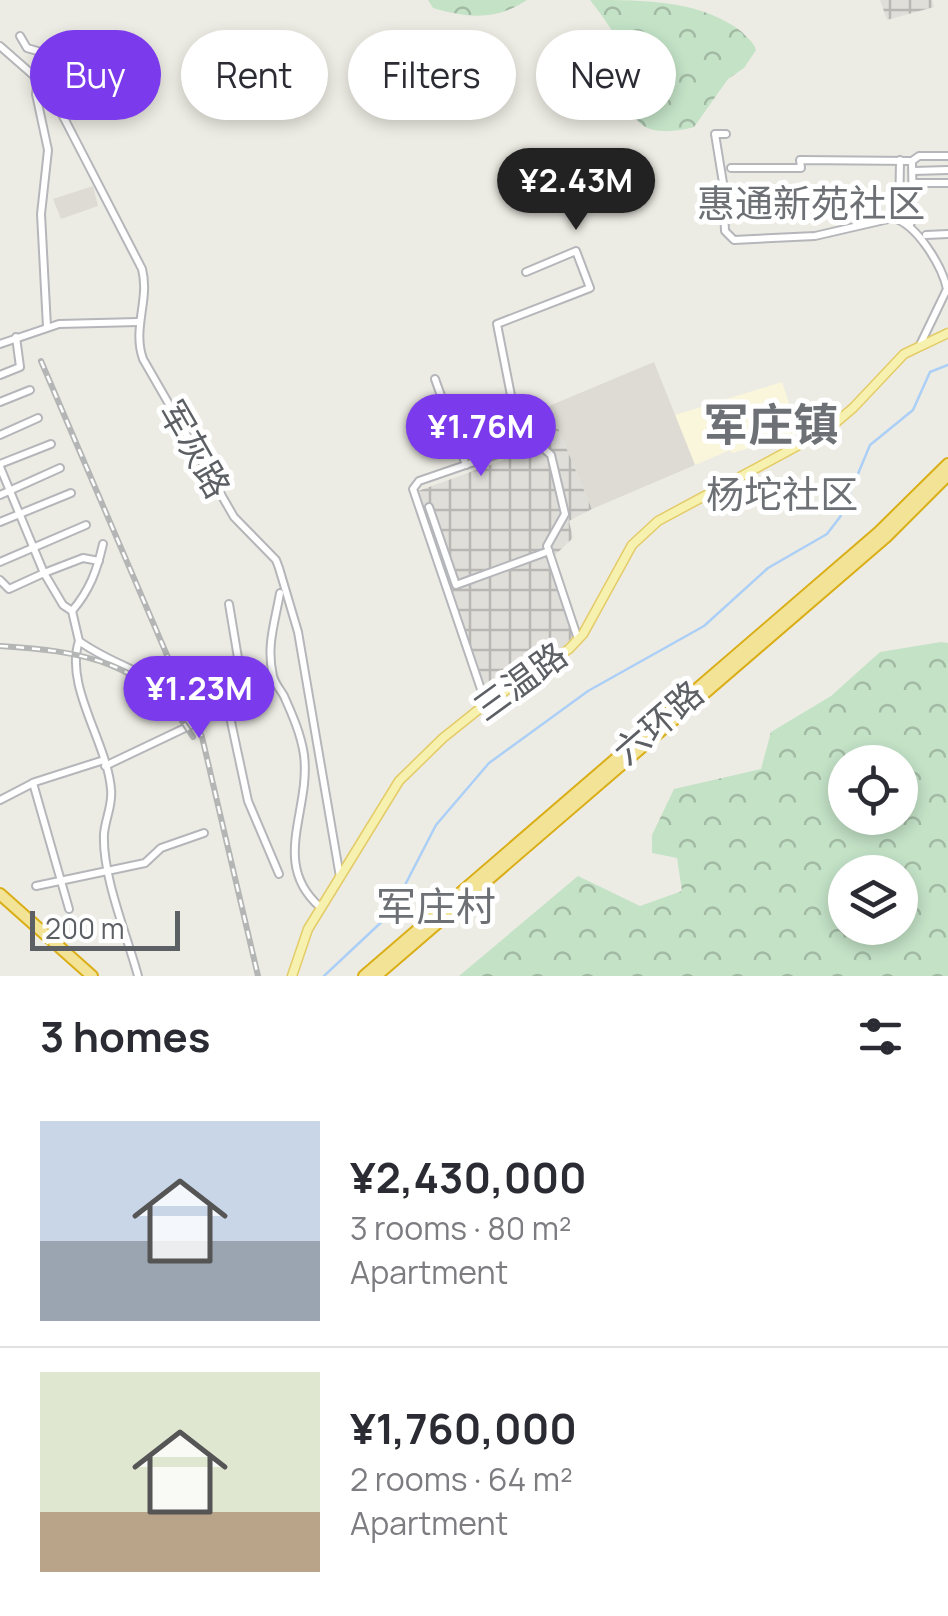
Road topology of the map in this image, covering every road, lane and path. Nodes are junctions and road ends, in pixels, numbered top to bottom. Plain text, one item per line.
1 (20, 36) dead end
2 (0, 46) edge
3 (30, 49) edge
4 (30, 70) edge
5 (42, 120) edge
6 (64, 120) edge
7 (726, 134) dead end
8 (948, 156) edge
9 (900, 160) junction
10 (912, 161) junction
11 (731, 168) dead end
12 (948, 170) edge
13 (912, 171) junction
14 (913, 183) junction
15 (948, 183) edge
16 (899, 219) junction
17 (909, 226) junction
18 (926, 234) dead end
19 (948, 234) edge
20 (526, 272) dead end
21 (138, 322) junction
22 (47, 327) junction
23 (948, 333) edge
24 (16, 337) junction
25 (0, 344) edge
26 (920, 345) junction
27 (0, 375) edge
28 (436, 379) dead end
29 (30, 390) dead end
30 (0, 402) edge
31 (38, 418) dead end
32 (0, 435) edge
33 (533, 439) dead end
34 (50, 444) dead end
35 (948, 464) edge
36 (466, 465) junction
37 (0, 466) edge
38 (60, 468) dead end
39 (948, 475) edge
40 (10, 490) junction
41 (71, 493) dead end
42 (0, 494) edge
43 (429, 508) dead end
44 (20, 514) junction
45 (0, 522) edge
46 (86, 526) dead end
47 (103, 544) dead end
48 (34, 548) junction
49 (549, 551) junction
50 (0, 562) edge
51 (99, 562) junction
52 (44, 573) junction
53 (0, 580) edge
54 (280, 593) dead end
55 (230, 604) dead end
56 (72, 610) junction
57 (578, 639) junction
58 (79, 641) junction
59 (274, 680) junction
60 (244, 694) junction
61 (228, 703) junction
62 (486, 704) junction
63 (190, 724) junction
64 (105, 763) junction
65 (33, 783) junction
66 (0, 800) edge
67 (204, 833) dead end
68 (523, 844) junction
69 (110, 872) junction
70 (279, 874) dead end
71 (340, 878) junction
72 (62, 881) junction
73 (36, 886) dead end
74 (0, 894) edge
75 (12, 904) junction
76 (320, 907) junction
77 (0, 909) edge
78 (69, 909) dead end
79 (92, 976) edge
80 (138, 976) edge
81 (292, 976) edge
82 (364, 976) edge
83 (376, 976) edge

1 - 3 street
2 - 4 street, 军灰路
5 - 22 street
6 - 21 street, 军灰路
7 - 16 street
8 - 10 street
9 - 10 street
9 - 11 street
9 - 16 street
10 - 13 street
12 - 13 street
13 - 14 street
14 - 15 street
14 - 17 street
16 - 17 street
17 - 26 street
18 - 19 street
20 - 36 street
21 - 22 street
21 - 71 street, 军灰路
22 - 24 street
23 - 26 main road, 三温路
24 - 25 street
24 - 27 street
26 - 57 main road, 三温路
28 - 36 street
29 - 30 street
31 - 32 street
33 - 49 street
34 - 37 street
35 - 68 highway, 六环路
36 - 62 street
37 - 40 street
38 - 40 street
39 - 68 highway, 六环路
40 - 42 street
40 - 44 street
41 - 44 street
43 - 49 street
44 - 45 street
44 - 48 street
46 - 48 street
47 - 51 street
48 - 50 street
48 - 52 street
49 - 57 street
51 - 52 street
51 - 56 street
52 - 53 street
52 - 56 street
54 - 59 street
55 - 60 street
56 - 58 street
57 - 62 main road, 三温路
58 - 63 street
58 - 64 street
59 - 60 street
59 - 76 street
60 - 61 street
61 - 63 street
61 - 70 street
62 - 71 main road, 三温路
63 - 64 street
64 - 65 street
64 - 69 street
65 - 66 street
65 - 72 street
67 - 69 street
68 - 82 highway, 六环路
68 - 83 highway, 六环路
69 - 72 street
69 - 80 street
71 - 76 main road, 三温路
72 - 73 street
72 - 78 street
74 - 75 highway
75 - 77 street
75 - 79 highway
76 - 81 main road, 三温路

